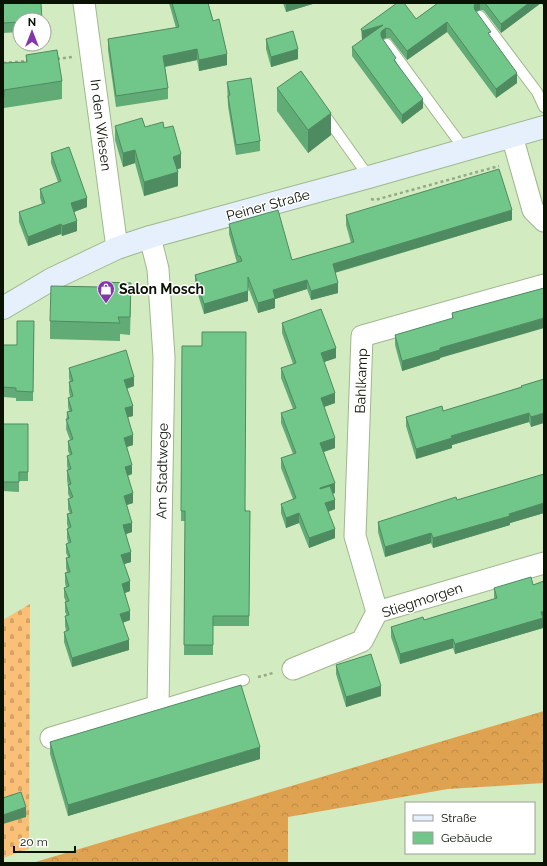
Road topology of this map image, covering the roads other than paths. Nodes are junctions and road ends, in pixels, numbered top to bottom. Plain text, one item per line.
1 (84, 3) edge
2 (480, 16) edge
3 (387, 44) edge
4 (317, 104) edge
5 (544, 107) edge
6 (544, 127) edge
7 (512, 136) junction
8 (465, 150) junction
9 (369, 177) junction
10 (544, 221) edge
11 (150, 237) junction
12 (117, 248) junction
13 (544, 285) edge
14 (3, 308) edge
15 (544, 563) edge
16 (378, 612) junction
17 (293, 669) road end
18 (244, 680) road end
19 (158, 706) junction
20 (51, 738) dead end

1 - 12 street, In den Wiesen
2 - 5 lane
3 - 8 lane
4 - 9 lane
6 - 7 main road, Peiner Straße
7 - 8 main road, Peiner Straße
7 - 10 street
8 - 9 main road, Peiner Straße
9 - 11 main road, Peiner Straße
11 - 12 main road, Peiner Straße
11 - 19 street, Am Stadtwege
12 - 14 main road, Peiner Straße
13 - 16 street, Bahlkamp
15 - 16 street, Stiegmorgen
16 - 17 street, Stiegmorgen
18 - 19 lane
19 - 20 street

